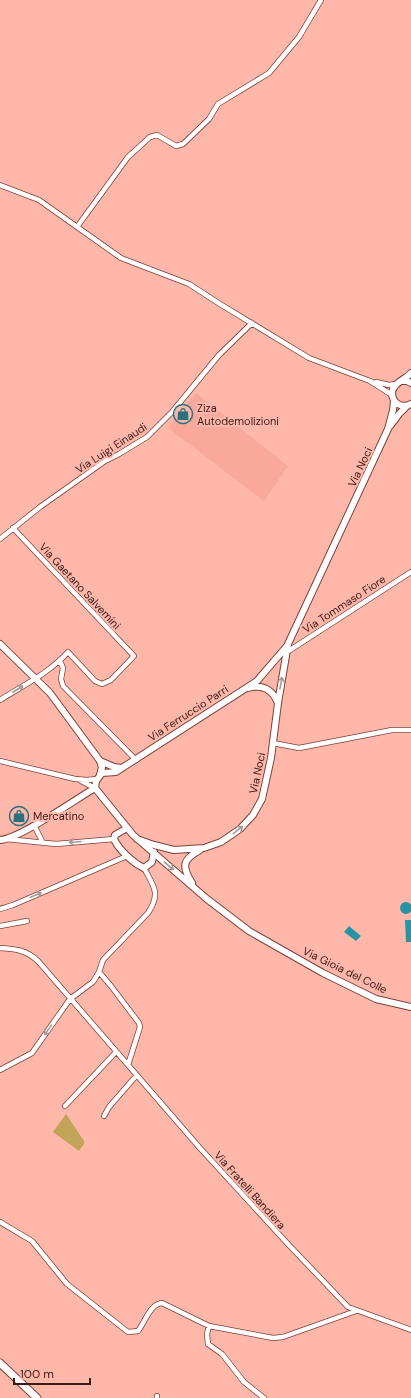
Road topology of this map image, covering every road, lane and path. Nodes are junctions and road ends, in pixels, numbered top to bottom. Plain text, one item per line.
1 (321, 0) edge
2 (0, 185) edge
3 (77, 227) junction
4 (252, 323) junction
5 (411, 373) edge
6 (370, 381) junction
7 (398, 383) junction
8 (411, 383) edge
9 (393, 398) junction
10 (409, 405) edge
11 (388, 429) junction
12 (13, 528) junction
13 (0, 539) edge
14 (411, 572) edge
15 (0, 644) edge
16 (288, 644) junction
17 (287, 652) junction
18 (60, 661) junction
19 (35, 678) junction
20 (245, 689) junction
21 (0, 700) edge
22 (278, 703) junction
23 (411, 730) edge
24 (273, 743) junction
25 (136, 760) junction
26 (0, 761) edge
27 (100, 761) junction
28 (122, 768) junction
29 (99, 777) junction
30 (75, 779) junction
31 (94, 788) junction
32 (34, 825) junction
33 (127, 828) junction
34 (3, 839) edge
35 (114, 839) junction
36 (137, 839) junction
37 (43, 843) junction
38 (204, 848) junction
39 (154, 852) junction
40 (127, 856) junction
41 (144, 868) junction
42 (196, 889) junction
43 (0, 909) edge
44 (27, 921) dead end
45 (0, 926) edge
46 (0, 948) edge
47 (99, 972) junction
48 (70, 998) junction
49 (411, 1007) edge
50 (116, 1052) junction
51 (128, 1065) junction
52 (0, 1070) edge
53 (136, 1076) junction
54 (65, 1106) dead end
55 (104, 1116) dead end
56 (0, 1222) edge
57 (356, 1311) junction
58 (209, 1326) junction
59 (411, 1330) edge
60 (0, 1363) edge
61 (37, 1398) edge
62 (264, 1398) edge

1 - 3 street
2 - 3 street
3 - 4 street
4 - 6 street
4 - 12 street, Via Luigi Einaudi
5 - 7 main road
6 - 7 street
6 - 9 street
7 - 8 main road
7 - 9 main road, Via Noci
9 - 10 main road
9 - 11 main road, Via Noci
10 - 11 main road, Via Noci
11 - 16 main road, Via Noci
12 - 13 street, Via Luigi Einaudi
12 - 18 street, Via Gaetano Salvemini
14 - 17 street, Via Tommaso Fiore
15 - 19 main road
16 - 17 main road, Via Noci
16 - 20 main road, Via Ferruccio Parri
22 -> 17 main road, Via Noci
18 - 19 street
18 - 25 street
21 -> 19 street
19 - 27 main road
20 - 22 main road
20 - 25 main road, Via Ferruccio Parri
22 - 24 main road, Via Noci
23 - 24 street
38 -> 24 main road, Via Noci
25 - 28 main road, Via Ferruccio Parri
26 - 30 street
27 - 28 main road
27 - 29 main road
28 - 29 main road, Via Ferruccio Parri
29 - 30 street
29 - 31 main road
30 - 31 street
31 - 32 main road
31 - 33 main road
32 - 34 main road
32 - 37 street
33 - 35 main road
33 - 36 main road
34 - 37 street
35 -> 37 street
35 - 40 main road
36 - 38 main road, Via Noci
36 - 39 main road
38 - 42 main road
39 - 41 main road
39 -> 42 main road
40 - 41 main road
43 -> 40 street
41 - 47 street
42 - 49 main road, Via Gioia del Colle
44 - 45 street
46 - 48 street, Via Fratelli Bandiera
47 - 48 street
47 - 51 street
48 - 50 street, Via Fratelli Bandiera
48 -> 52 street
50 - 51 street, Via Fratelli Bandiera
50 - 54 street
51 - 53 street, Via Fratelli Bandiera
53 - 55 street
53 - 57 street, Via Fratelli Bandiera
56 - 58 street
57 - 58 street
57 - 59 street, Via Fratelli Bandiera
58 - 62 street
60 - 61 main road

